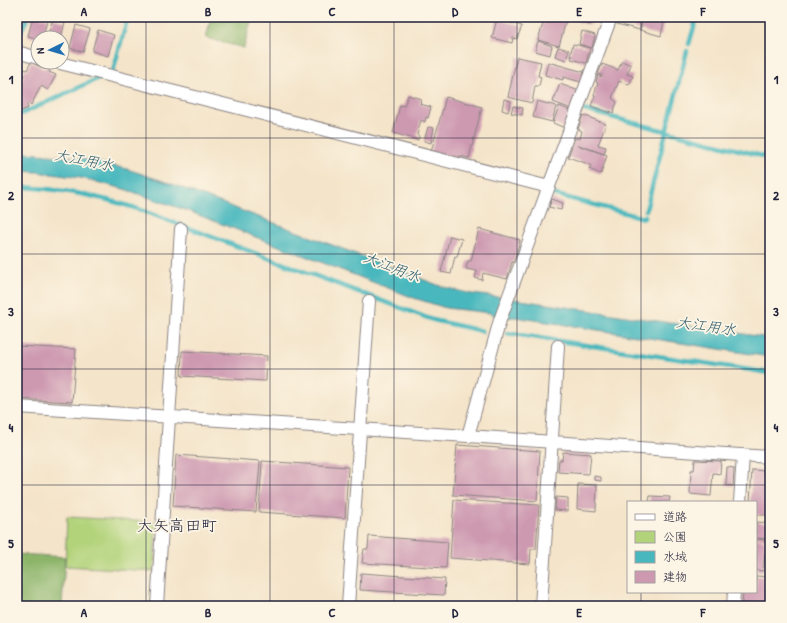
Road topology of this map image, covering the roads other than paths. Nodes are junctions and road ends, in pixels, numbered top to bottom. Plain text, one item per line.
1 (611, 17) edge
2 (17, 52) edge
3 (30, 56) edge
4 (70, 66) edge
5 (549, 188) junction
6 (181, 229) dead end
7 (369, 301) dead end
8 (558, 346) dead end
9 (17, 407) edge
10 (169, 417) junction
11 (360, 429) junction
12 (468, 436) junction
13 (551, 442) junction
14 (743, 455) junction
15 (770, 457) edge
16 (740, 501) edge
17 (734, 593) edge
18 (157, 606) edge
19 (348, 606) edge
20 (541, 606) edge
21 (733, 606) edge

1 - 5 street
2 - 3 street
4 - 5 street
5 - 12 street
6 - 10 street
7 - 11 street
8 - 13 street
9 - 10 street
10 - 11 street
10 - 18 street
11 - 12 street
11 - 19 street
12 - 13 street
13 - 14 street
13 - 20 street
14 - 15 street
14 - 16 street
17 - 21 street

